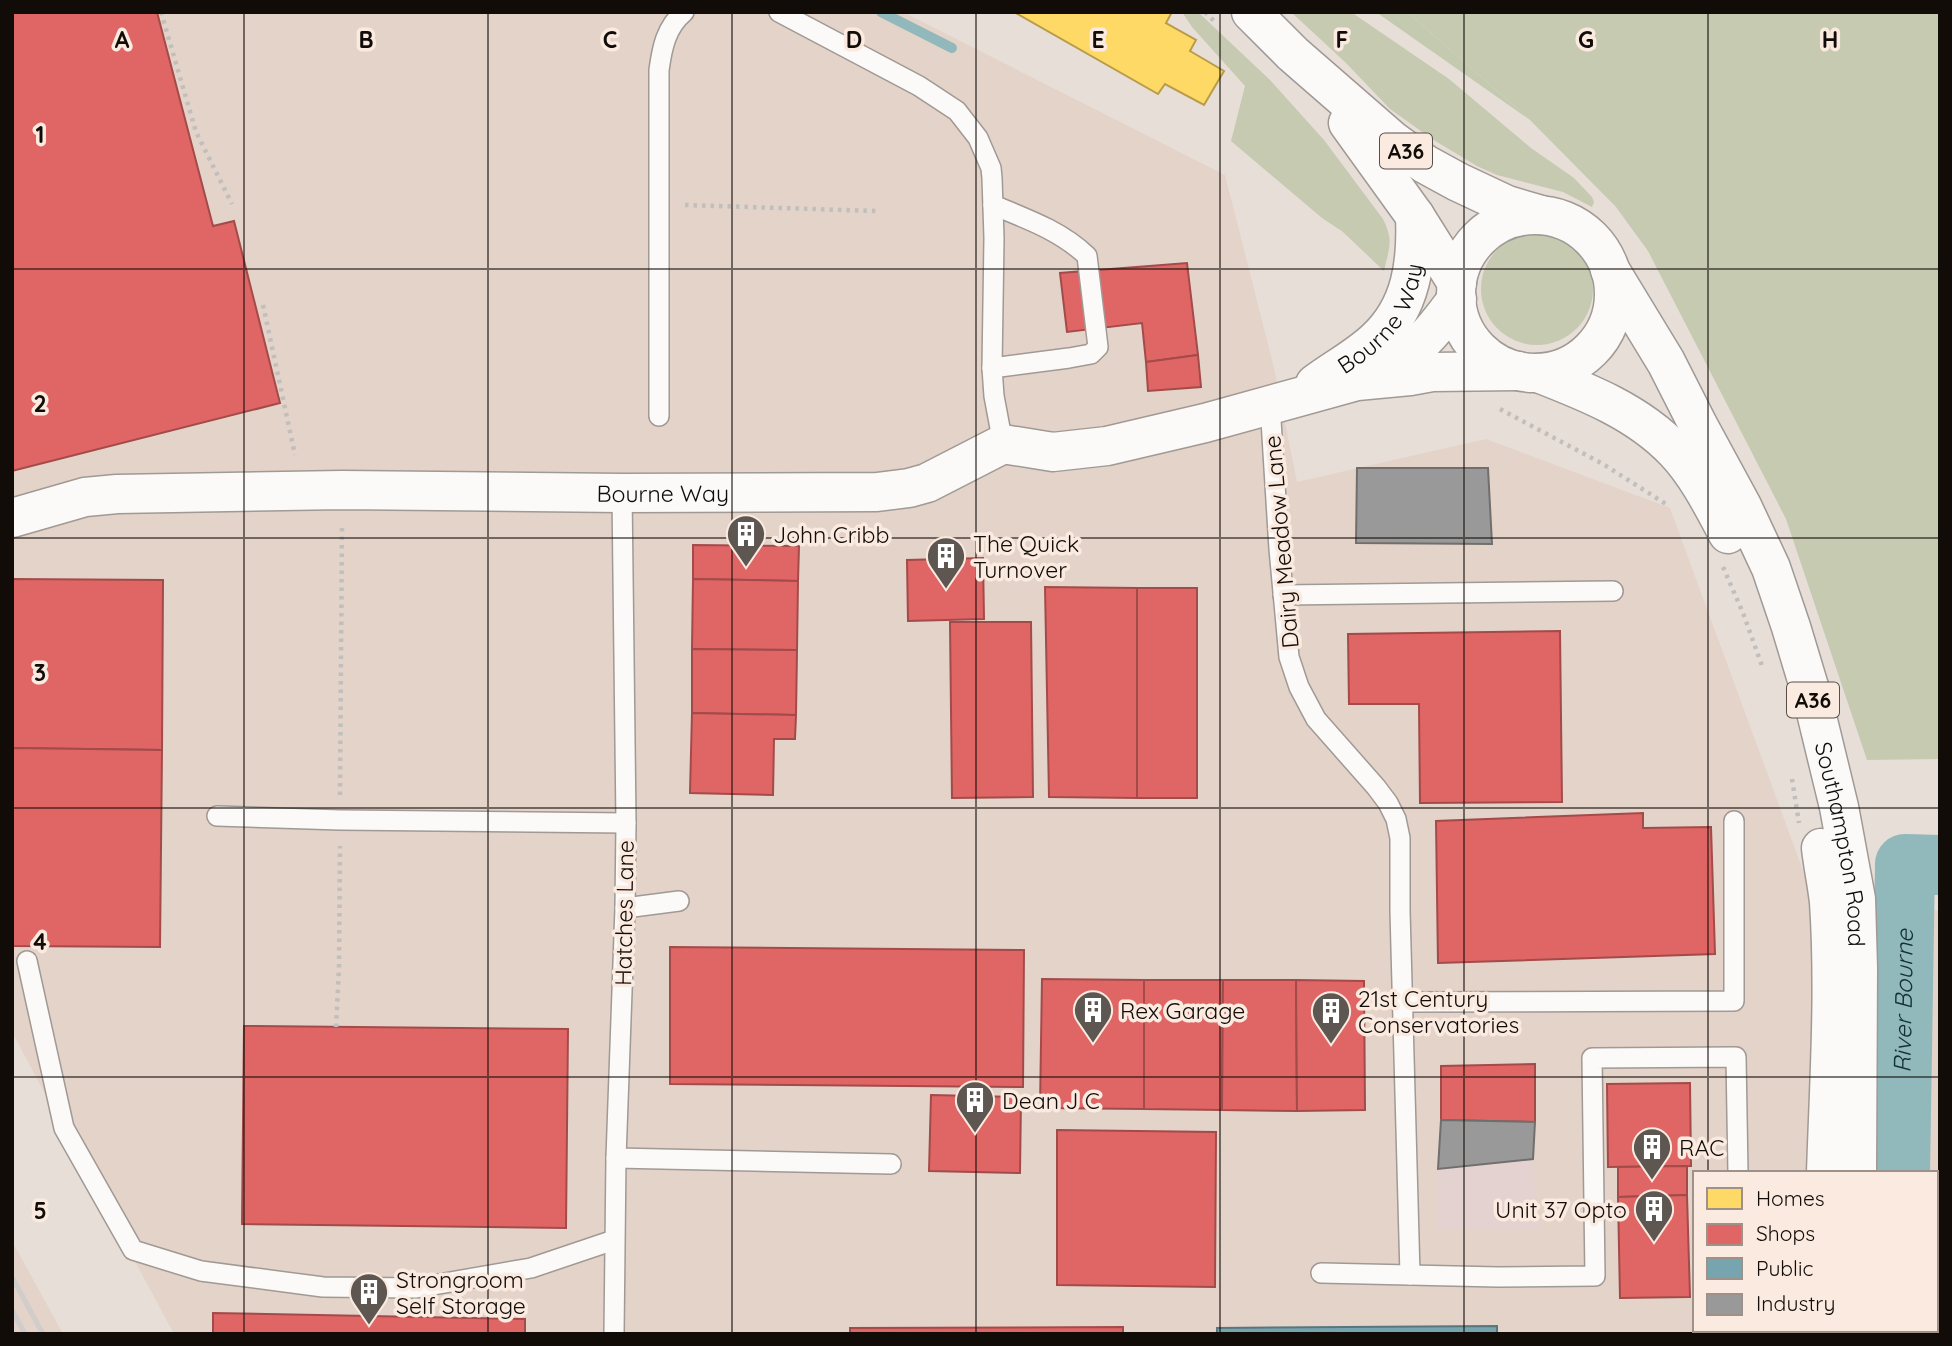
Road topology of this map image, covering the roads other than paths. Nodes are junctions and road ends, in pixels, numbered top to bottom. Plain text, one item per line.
1 (684, 12) edge
2 (779, 12) edge
3 (1238, 22) edge
4 (1293, 54) junction
5 (993, 205) junction
6 (1541, 215) junction
7 (1415, 216) junction
8 (1610, 270) junction
9 (1457, 291) junction
10 (992, 368) junction
11 (1528, 372) junction
12 (1357, 381) junction
13 (1285, 400) junction
14 (659, 416) dead end
15 (1003, 444) junction
16 (622, 493) junction
17 (12, 518) edge
18 (1613, 591) dead end
19 (1283, 595) junction
20 (217, 816) dead end
21 (1734, 821) dead end
22 (626, 823) junction
23 (679, 901) dead end
24 (625, 908) junction
25 (27, 961) dead end
26 (1402, 1002) junction
27 (616, 1158) junction
28 (891, 1164) dead end
29 (1738, 1171) edge
30 (1826, 1171) edge
31 (1857, 1171) edge
32 (614, 1240) junction
33 (1321, 1273) dead end
34 (1410, 1275) junction
35 (614, 1334) edge

1 - 14 lane
2 - 5 lane
3 - 4 main road, A36
4 - 6 main road, A36
4 - 7 main road, A36
5 - 10 lane
5 - 10 lane
6 - 8 main road
6 - 9 main road
7 - 9 main road, A36
7 - 13 main road, Bourne Way
8 - 11 main road
8 - 31 main road, Southampton Road / A36
9 - 11 main road
9 - 12 main road, Bourne Way
10 - 15 lane
11 - 12 main road, Bourne Way
11 - 30 main road, Southampton Road / A36
12 - 13 main road, Bourne Way
13 - 15 main road, Bourne Way
13 - 19 lane, Dairy Meadow Lane
15 - 16 main road, Bourne Way
16 - 17 main road, Bourne Way
16 - 22 lane, Hatches Lane
18 - 19 lane
19 - 26 lane, Dairy Meadow Lane
20 - 22 lane
21 - 26 lane
22 - 24 lane, Hatches Lane
23 - 24 lane
24 - 27 lane, Hatches Lane
25 - 32 lane
26 - 34 lane, Dairy Meadow Lane
27 - 28 lane
27 - 32 lane, Hatches Lane
29 - 34 lane
32 - 35 lane, Hatches Lane
33 - 34 lane

